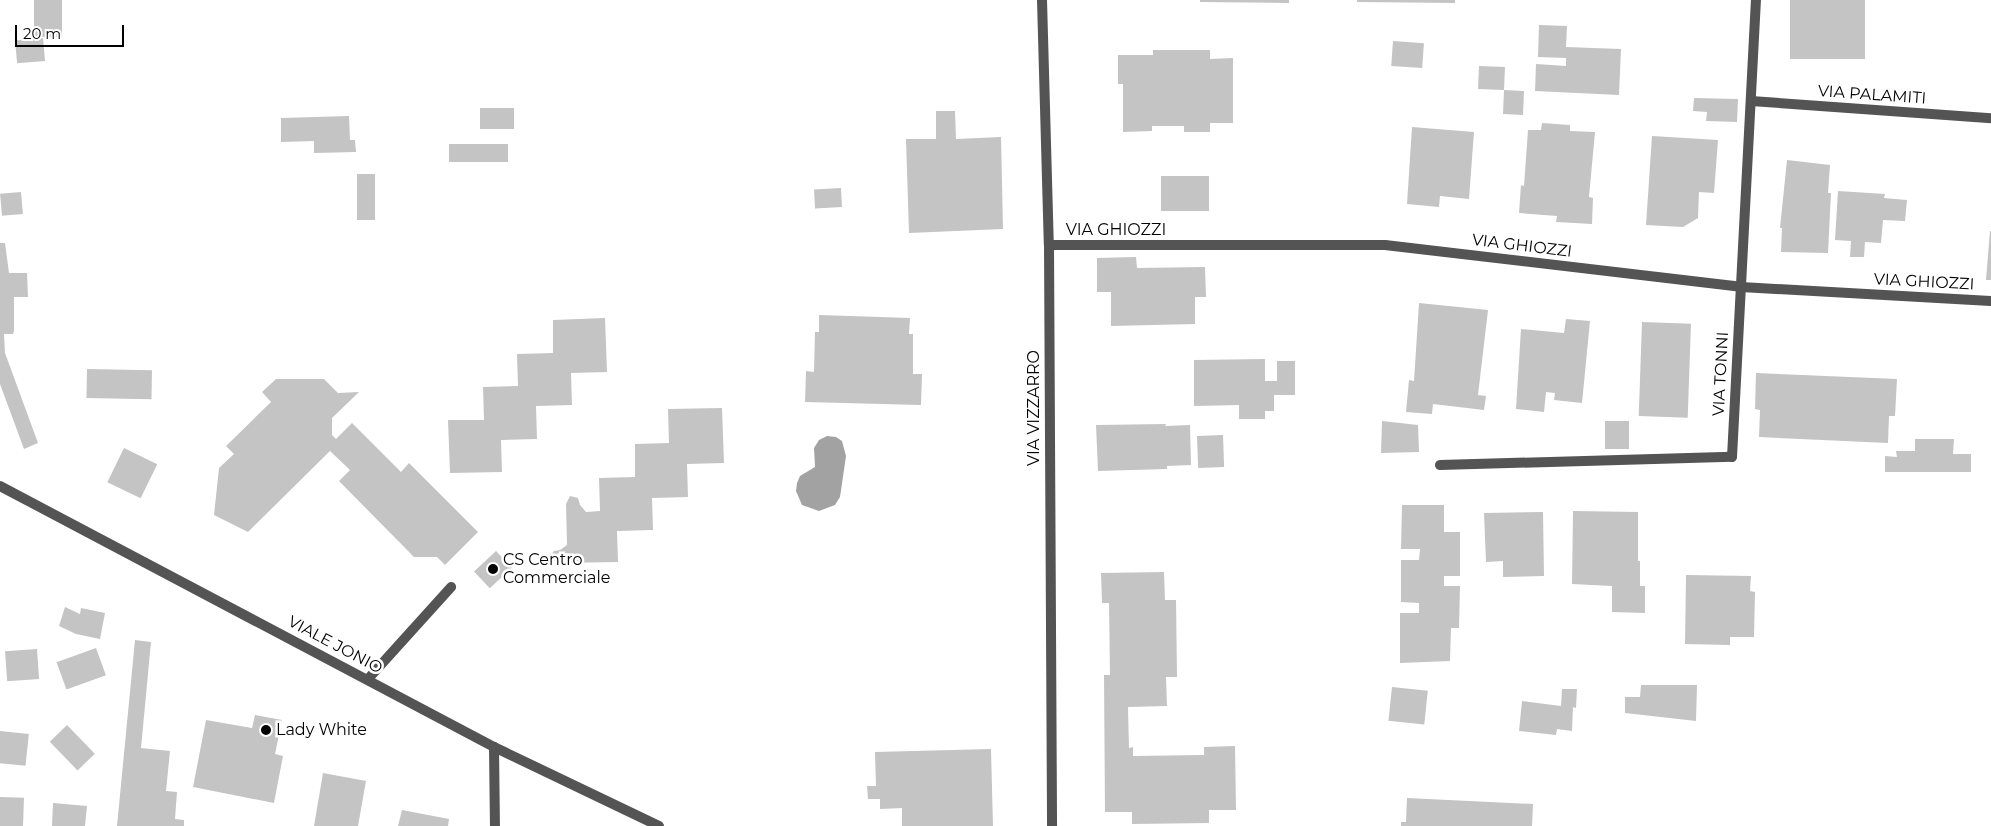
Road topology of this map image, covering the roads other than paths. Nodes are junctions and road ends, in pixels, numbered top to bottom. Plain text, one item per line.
1 (1042, 0) edge
2 (1756, 0) edge
3 (1751, 100) junction
4 (1991, 118) edge
5 (1048, 245) junction
6 (1741, 287) junction
7 (1991, 301) edge
8 (1440, 465) dead end
9 (0, 486) edge
10 (451, 587) dead end
11 (368, 679) junction
12 (494, 747) junction
13 (1051, 821) edge
14 (495, 826) edge
15 (659, 826) edge
16 (1045, 826) edge

1 - 5 street, VIA VIZZARRO
2 - 3 street, VIA TONNI
3 - 4 street, VIA PALAMITI
3 - 6 street, VIA TONNI
5 - 6 street, VIA GHIOZZI
5 - 13 street, VIA VIZZARRO
6 - 7 street, VIA GHIOZZI
6 - 8 street, VIA TONNI
9 - 11 street, VIALE JONIO
10 - 11 street
11 - 12 street, VIALE JONIO
12 - 14 street
12 - 15 street, VIALE JONIO
13 - 16 street, VIA VIZZARRO

